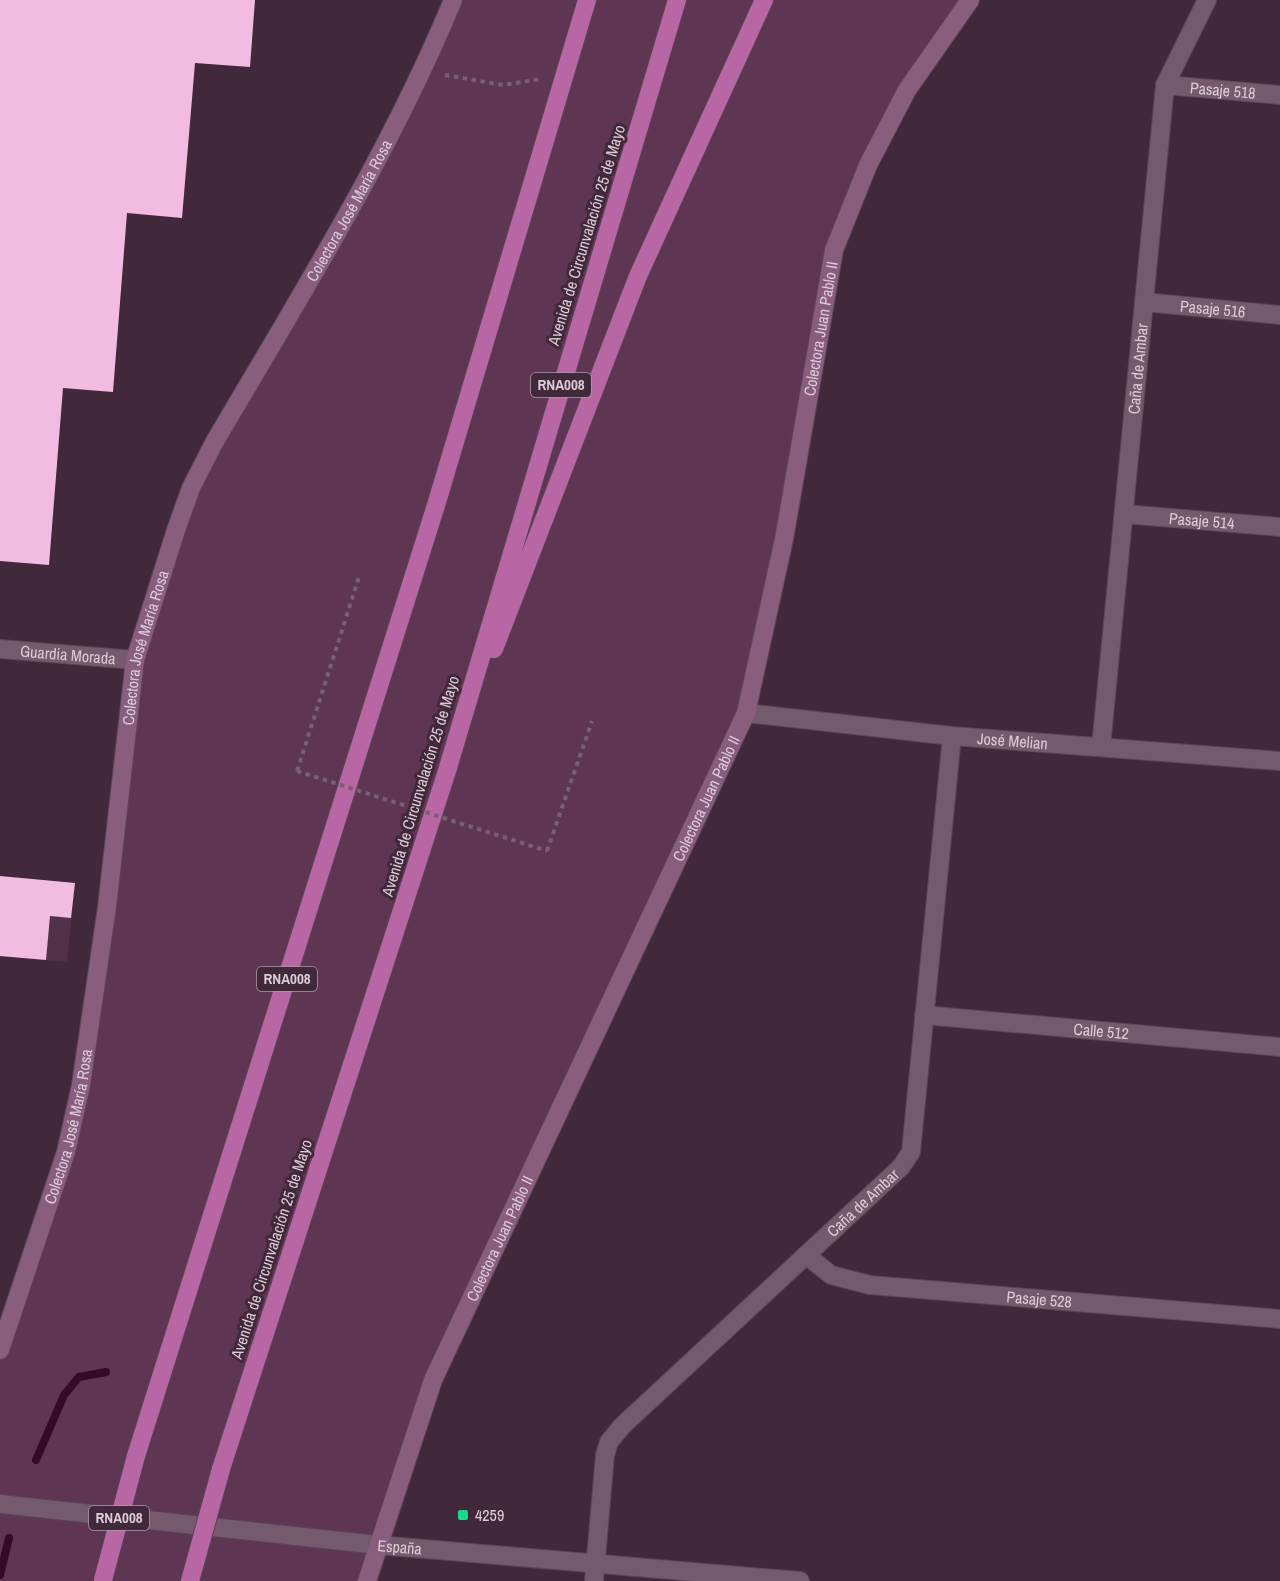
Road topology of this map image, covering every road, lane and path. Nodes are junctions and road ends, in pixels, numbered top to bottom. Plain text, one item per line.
1 (453, 0) edge
2 (577, 0) edge
3 (587, 0) edge
4 (677, 0) edge
5 (764, 0) edge
6 (970, 0) edge
7 (1208, 0) edge
8 (423, 72) junction
9 (563, 76) junction
10 (1165, 85) junction
11 (1280, 95) edge
12 (1144, 302) junction
13 (1280, 315) edge
14 (1124, 514) junction
15 (1280, 527) edge
16 (360, 574) dead end
17 (0, 649) edge
18 (135, 660) junction
19 (746, 714) junction
20 (592, 721) dead end
21 (952, 736) junction
22 (1101, 747) junction
23 (1280, 761) edge
24 (447, 771) junction
25 (924, 1015) junction
26 (1280, 1047) edge
27 (806, 1255) junction
28 (1280, 1319) edge
29 (0, 1350) edge
30 (0, 1504) edge
31 (378, 1545) junction
32 (595, 1562) junction
33 (102, 1581) edge
34 (190, 1581) edge
35 (367, 1581) edge
36 (594, 1581) edge
37 (800, 1581) edge

1 - 8 main road, Colectora José María Rosa
2 - 9 highway
3 - 9 highway, RNA008
4 - 24 highway, Avenida de Circunvalación 25 de Mayo / RNA008
5 - 24 highway
6 - 19 main road, Colectora Juan Pablo II
7 - 10 street, Caña de Ambar
8 - 9 path
8 - 18 main road, Colectora José María Rosa
9 - 33 highway, RNA008, bridge
10 - 11 street, Pasaje 518
10 - 12 street, Caña de Ambar
12 - 13 street, Pasaje 516
12 - 14 street, Caña de Ambar
14 - 15 street, Pasaje 514
14 - 22 street, Caña de Ambar
16 - 20 path, bridge
17 - 18 street, Guardia Morada
18 - 29 main road, Colectora José María Rosa
19 - 21 street, José Melian
19 - 31 main road, Colectora Juan Pablo II
21 - 22 street, José Melian
21 - 25 street, Caña de Ambar
22 - 23 street, José Melian
24 - 34 highway, Avenida de Circunvalación 25 de Mayo / RNA008, bridge
25 - 26 street, Calle 512
25 - 27 street, Caña de Ambar
27 - 28 street, Pasaje 528
27 - 32 street, Caña de Ambar
30 - 31 street, España
31 - 32 street, España
31 - 35 main road, Colectora Juan Pablo II
32 - 36 street, Caña de Ambar
32 - 37 street, España

